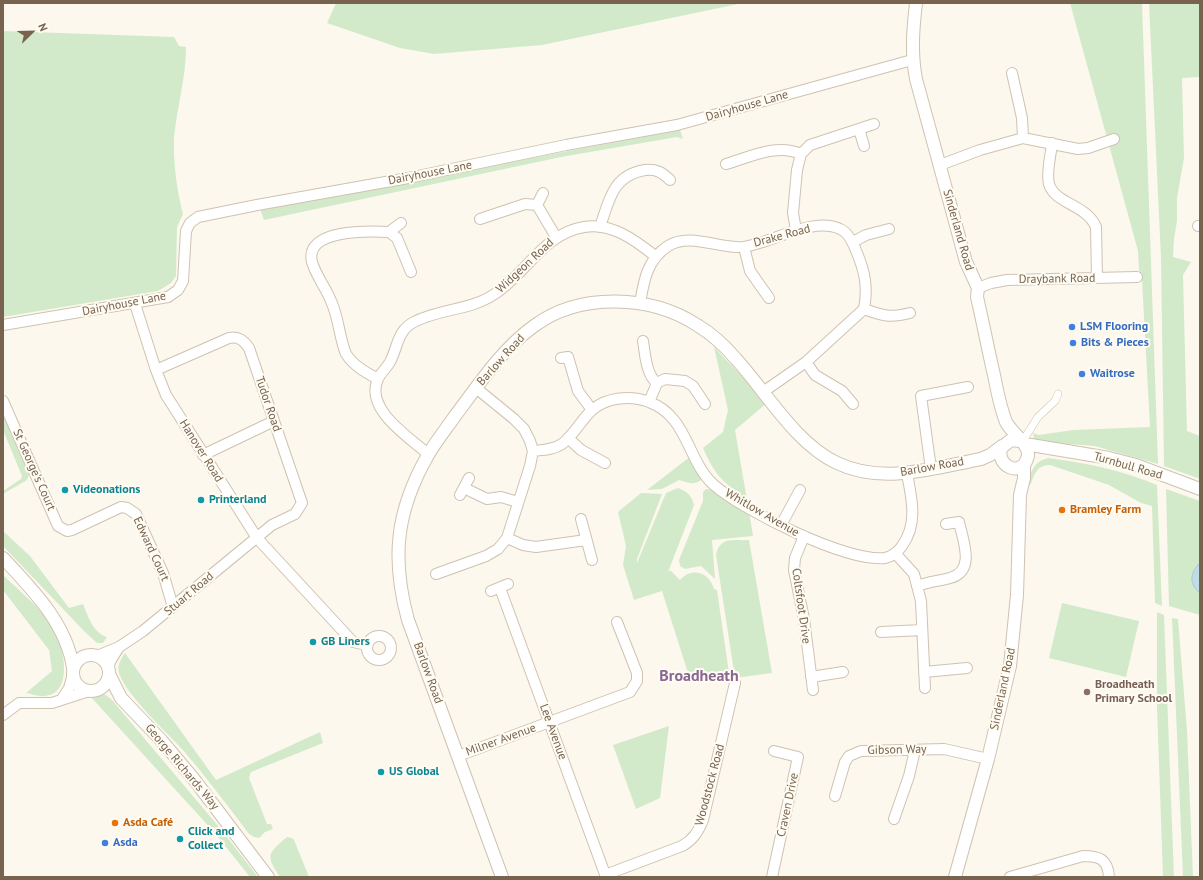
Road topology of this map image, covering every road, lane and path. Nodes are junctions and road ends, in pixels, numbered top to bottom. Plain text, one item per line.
1 (916, 3) edge
2 (912, 60) junction
3 (1012, 73) dead end
4 (874, 124) dead end
5 (859, 129) junction
6 (1023, 138) junction
7 (1114, 139) dead end
8 (1052, 143) junction
9 (864, 146) dead end
10 (801, 154) junction
11 (726, 164) dead end
12 (940, 165) junction
13 (670, 180) dead end
14 (543, 193) dead end
15 (537, 205) junction
16 (480, 219) dead end
17 (401, 223) dead end
18 (600, 227) junction
19 (889, 229) dead end
20 (796, 230) junction
21 (389, 232) junction
22 (556, 237) junction
23 (853, 242) junction
24 (744, 247) junction
25 (655, 256) junction
26 (411, 272) dead end
27 (1137, 277) dead end
28 (1097, 278) junction
29 (978, 288) junction
30 (769, 298) dead end
31 (640, 303) junction
32 (135, 304) junction
33 (864, 309) junction
34 (910, 313) dead end
35 (3, 325) edge
36 (643, 341) dead end
37 (561, 358) dead end
38 (806, 362) junction
39 (156, 370) junction
40 (378, 378) junction
41 (657, 383) junction
42 (968, 387) dead end
43 (476, 388) junction
44 (763, 392) junction
45 (1058, 394) dead end
46 (3, 401) edge
47 (649, 402) junction
48 (705, 404) dead end
49 (853, 404) dead end
50 (592, 410) junction
51 (274, 422) junction
52 (1007, 423) junction
53 (568, 438) junction
54 (1022, 442) junction
55 (1004, 444) junction
56 (1054, 450) junction
57 (533, 451) junction
58 (203, 454) junction
59 (428, 454) junction
60 (981, 459) junction
61 (605, 463) dead end
62 (1025, 464) junction
63 (1006, 465) junction
64 (931, 469) junction
65 (907, 474) junction
66 (469, 478) dead end
67 (1195, 487) edge
68 (800, 490) dead end
69 (1020, 496) junction
70 (518, 502) junction
71 (581, 519) dead end
72 (946, 524) dead end
73 (782, 525) junction
74 (72, 530) joint
75 (804, 536) junction
76 (257, 538) junction
77 (507, 538) junction
78 (586, 540) junction
79 (895, 553) junction
80 (3, 558) edge
81 (592, 560) dead end
82 (436, 574) dead end
83 (917, 586) junction
84 (500, 588) dead end
85 (173, 607) junction
86 (617, 622) dead end
87 (922, 630) junction
88 (881, 632) dead end
89 (66, 640) junction
90 (367, 645) dead end
91 (119, 648) junction
92 (95, 655) junction
93 (967, 668) dead end
94 (73, 671) junction
95 (109, 671) junction
96 (843, 672) dead end
97 (924, 672) junction
98 (811, 677) junction
99 (736, 683) dead end
100 (925, 688) dead end
101 (92, 690) junction
102 (813, 690) dead end
103 (121, 698) junction
104 (62, 699) junction
105 (3, 715) edge
106 (549, 722) junction
107 (915, 750) junction
108 (774, 751) dead end
109 (458, 756) junction
110 (988, 759) junction
111 (835, 796) dead end
112 (894, 819) dead end
113 (605, 876) edge
114 (268, 877) edge
115 (502, 877) edge
116 (772, 877) edge
117 (957, 877) edge
118 (1010, 877) edge
119 (1109, 877) edge

1 - 2 street, Sinderland Road
2 - 12 street, Sinderland Road
2 - 32 street, Dairyhouse Lane
3 - 6 street
4 - 5 street
5 - 9 street
5 - 10 street
6 - 8 street
6 - 12 street
7 - 8 street
8 - 28 street
10 - 11 street
10 - 20 street
12 - 29 street, Sinderland Road
13 - 18 street
14 - 15 street
15 - 16 street
15 - 22 street
17 - 21 street
18 - 22 street, Widgeon Road
18 - 25 street, Widgeon Road
19 - 23 street
20 - 23 street, Drake Road
20 - 24 street, Drake Road
21 - 26 street
21 - 40 street
22 - 40 street, Widgeon Road
23 - 33 street, Drake Road
24 - 25 street, Drake Road
24 - 30 street
25 - 31 street, Drake Road
27 - 28 street, Draybank Road
28 - 29 street, Draybank Road
29 - 52 street, Sinderland Road
31 - 43 street, Barlow Road
31 - 44 street, Barlow Road
32 - 35 street, Dairyhouse Lane
32 - 39 street, Hanover Road
33 - 34 street
33 - 38 street
36 - 41 street
37 - 50 street
38 - 44 street
38 - 49 street
39 - 51 street, Tudor Road
39 - 58 street, Hanover Road
40 - 59 street
41 - 47 street
41 - 48 street
42 - 64 street
43 - 57 street
43 - 59 street, Barlow Road
44 - 65 street, Barlow Road
45 - 54 street
46 - 74 street, St George's Court
47 - 50 street, Whitlow Avenue
47 - 73 street, Whitlow Avenue
50 - 53 street, Whitlow Avenue
51 - 58 street
51 - 76 street, Tudor Road
52 - 54 street, Sinderland Road
52 - 55 street, Sinderland Road
53 - 57 street, Whitlow Avenue
53 - 61 street
54 - 55 street
54 - 56 street, Turnbull Road
54 - 62 street, Sinderland Road
55 - 60 street, Barlow Road
55 - 63 street, Sinderland Road
56 - 62 street, Turnbull Road
56 - 67 street, Turnbull Road
57 - 70 street
58 - 76 street, Hanover Road
59 - 109 street, Barlow Road
60 - 63 street, Barlow Road
60 - 64 street, Barlow Road
62 - 63 street
62 - 69 street, Sinderland Road
63 - 69 street, Sinderland Road
64 - 65 street, Barlow Road
65 - 79 street
66 - 70 street
68 - 73 street
69 - 110 street, Sinderland Road
70 - 77 street
71 - 78 street
72 - 83 street
73 - 75 street, Whitlow Avenue
74 - 85 street, Edward Court
75 - 79 street, Whitlow Avenue
75 - 98 street, Coltsfoot Drive
76 - 85 street, Stuart Road
76 - 90 street, Hanover Road
77 - 78 street
77 - 82 street
78 - 81 street
79 - 83 street
80 - 89 street
83 - 87 street
84 - 106 street, Lee Avenue
85 - 91 street, Stuart Road
86 - 106 street, Milner Avenue
87 - 88 street
87 - 97 street
89 - 92 street
89 - 94 street
91 - 92 street, Stuart Road
91 - 95 street, Stuart Road
92 - 94 street
92 - 95 street
93 - 97 street
94 - 101 street
94 - 104 street
95 - 101 street
95 - 103 street, George Richards Way
96 - 98 street
97 - 100 street
98 - 102 street, Coltsfoot Drive
99 - 113 street, Woodstock Road
101 - 103 street, George Richards Way
101 - 104 street
103 - 114 street, George Richards Way
104 - 105 street
106 - 109 street, Milner Avenue
106 - 113 street, Lee Avenue
107 - 110 street, Gibson Way
107 - 111 street, Gibson Way
107 - 112 street
108 - 116 street, Craven Drive
109 - 115 street, Barlow Road
110 - 117 street, Sinderland Road
118 - 119 street

